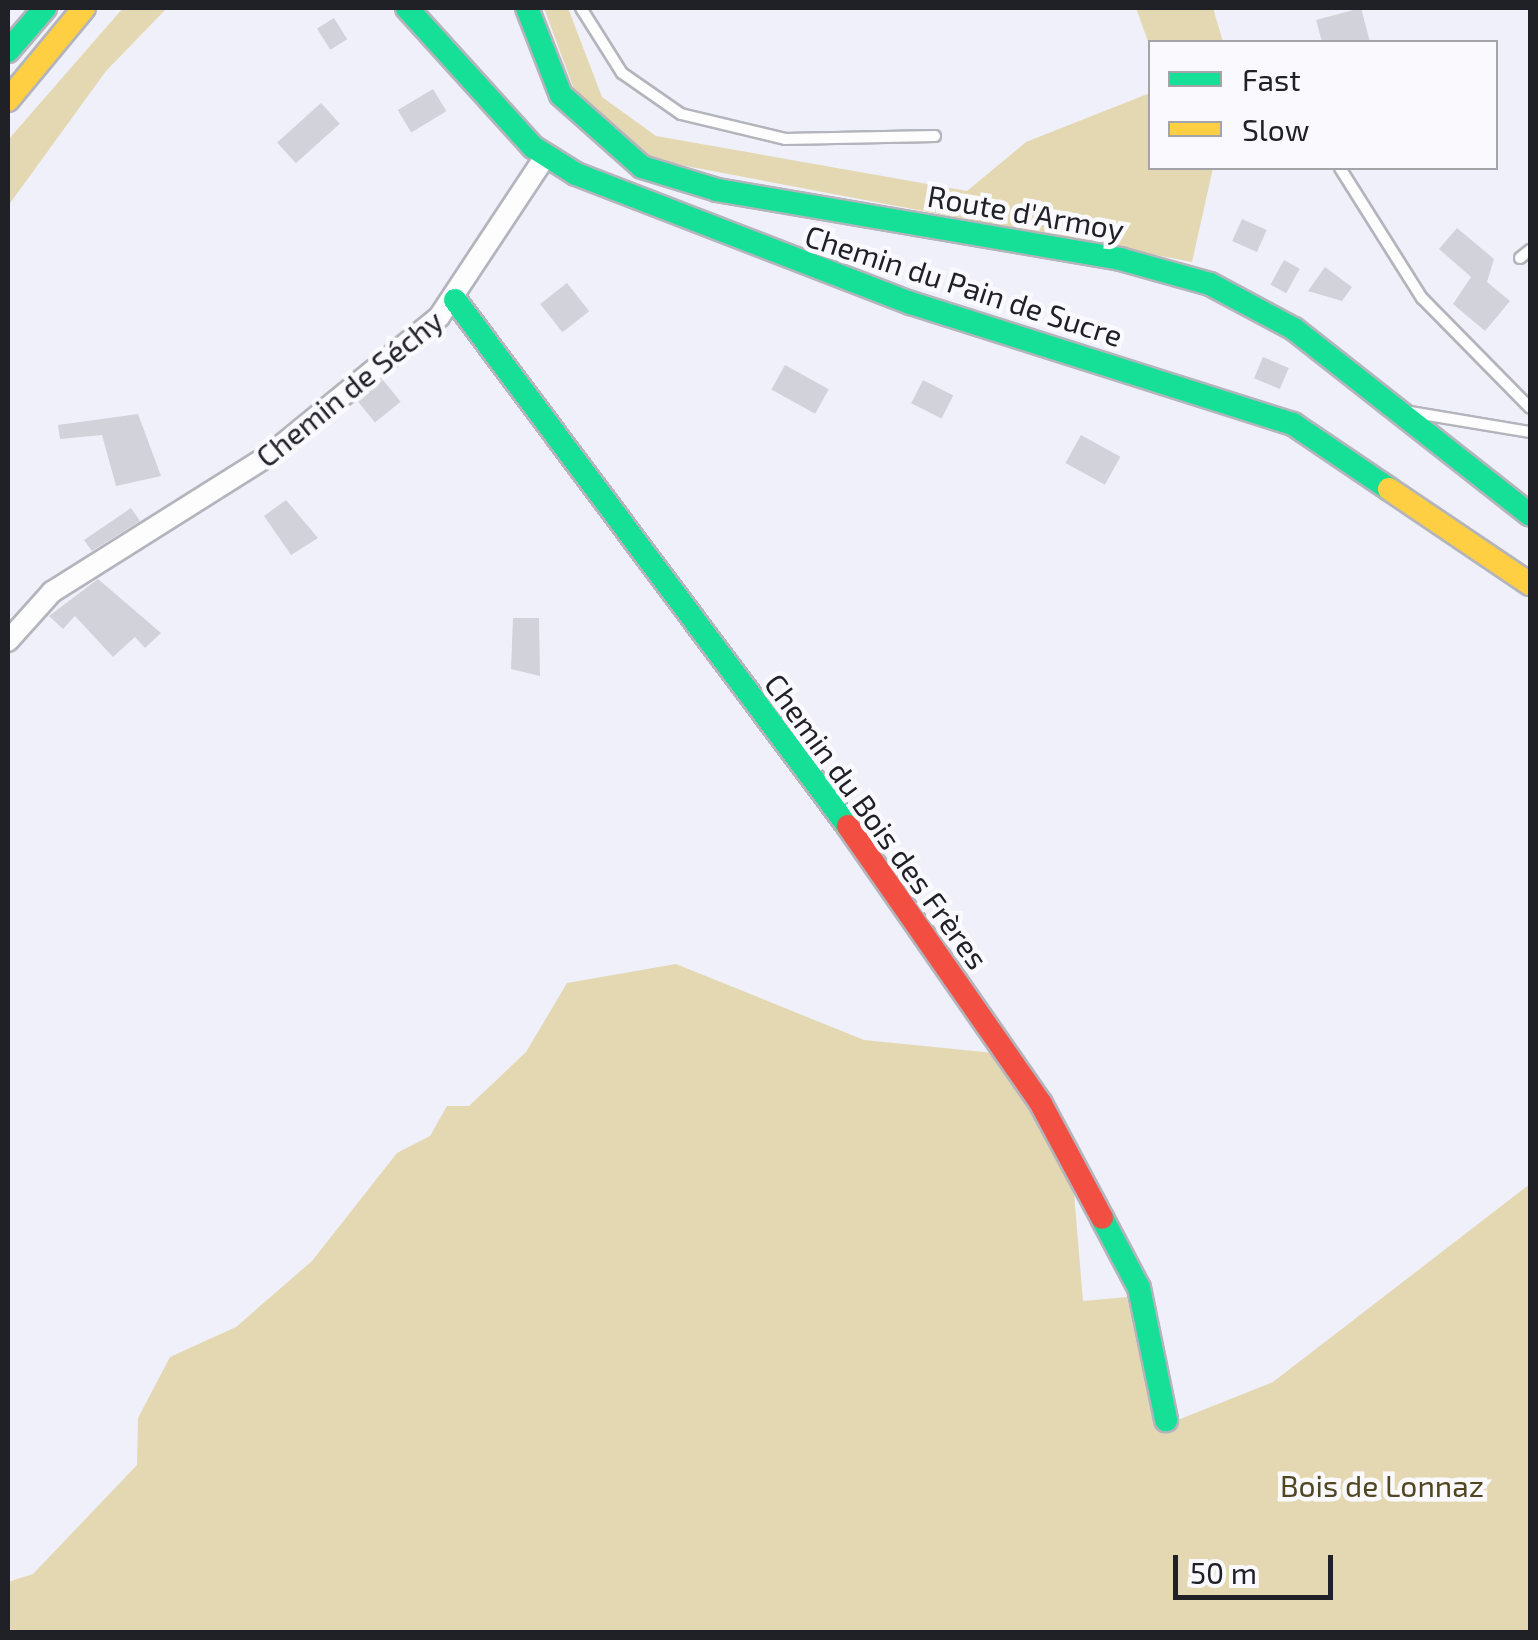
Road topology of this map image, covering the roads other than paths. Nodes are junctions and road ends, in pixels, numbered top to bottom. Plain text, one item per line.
1 (45, 8) edge
2 (84, 8) edge
3 (406, 8) edge
4 (527, 8) edge
5 (581, 8) edge
6 (8, 51) edge
7 (8, 100) edge
8 (935, 136) dead end
9 (545, 157) junction
10 (1341, 170) edge
11 (1530, 250) edge
12 (1520, 258) dead end
13 (455, 300) junction
14 (1530, 408) edge
15 (1404, 413) junction
16 (1530, 432) edge
17 (1530, 515) edge
18 (1530, 584) edge
19 (8, 641) edge
20 (1166, 1420) dead end

1 - 6 main road
2 - 7 main road
3 - 9 main road, Chemin du Pain de Sucre
4 - 15 main road, Route d'Armoy
5 - 8 lane
9 - 13 street, Chemin de Séchy
9 - 18 main road, Chemin du Pain de Sucre
10 - 14 lane
11 - 12 lane
13 - 19 street, Chemin de Séchy
13 - 20 main road, Chemin du Bois des Frères
15 - 16 lane
15 - 17 main road, Route d'Armoy

